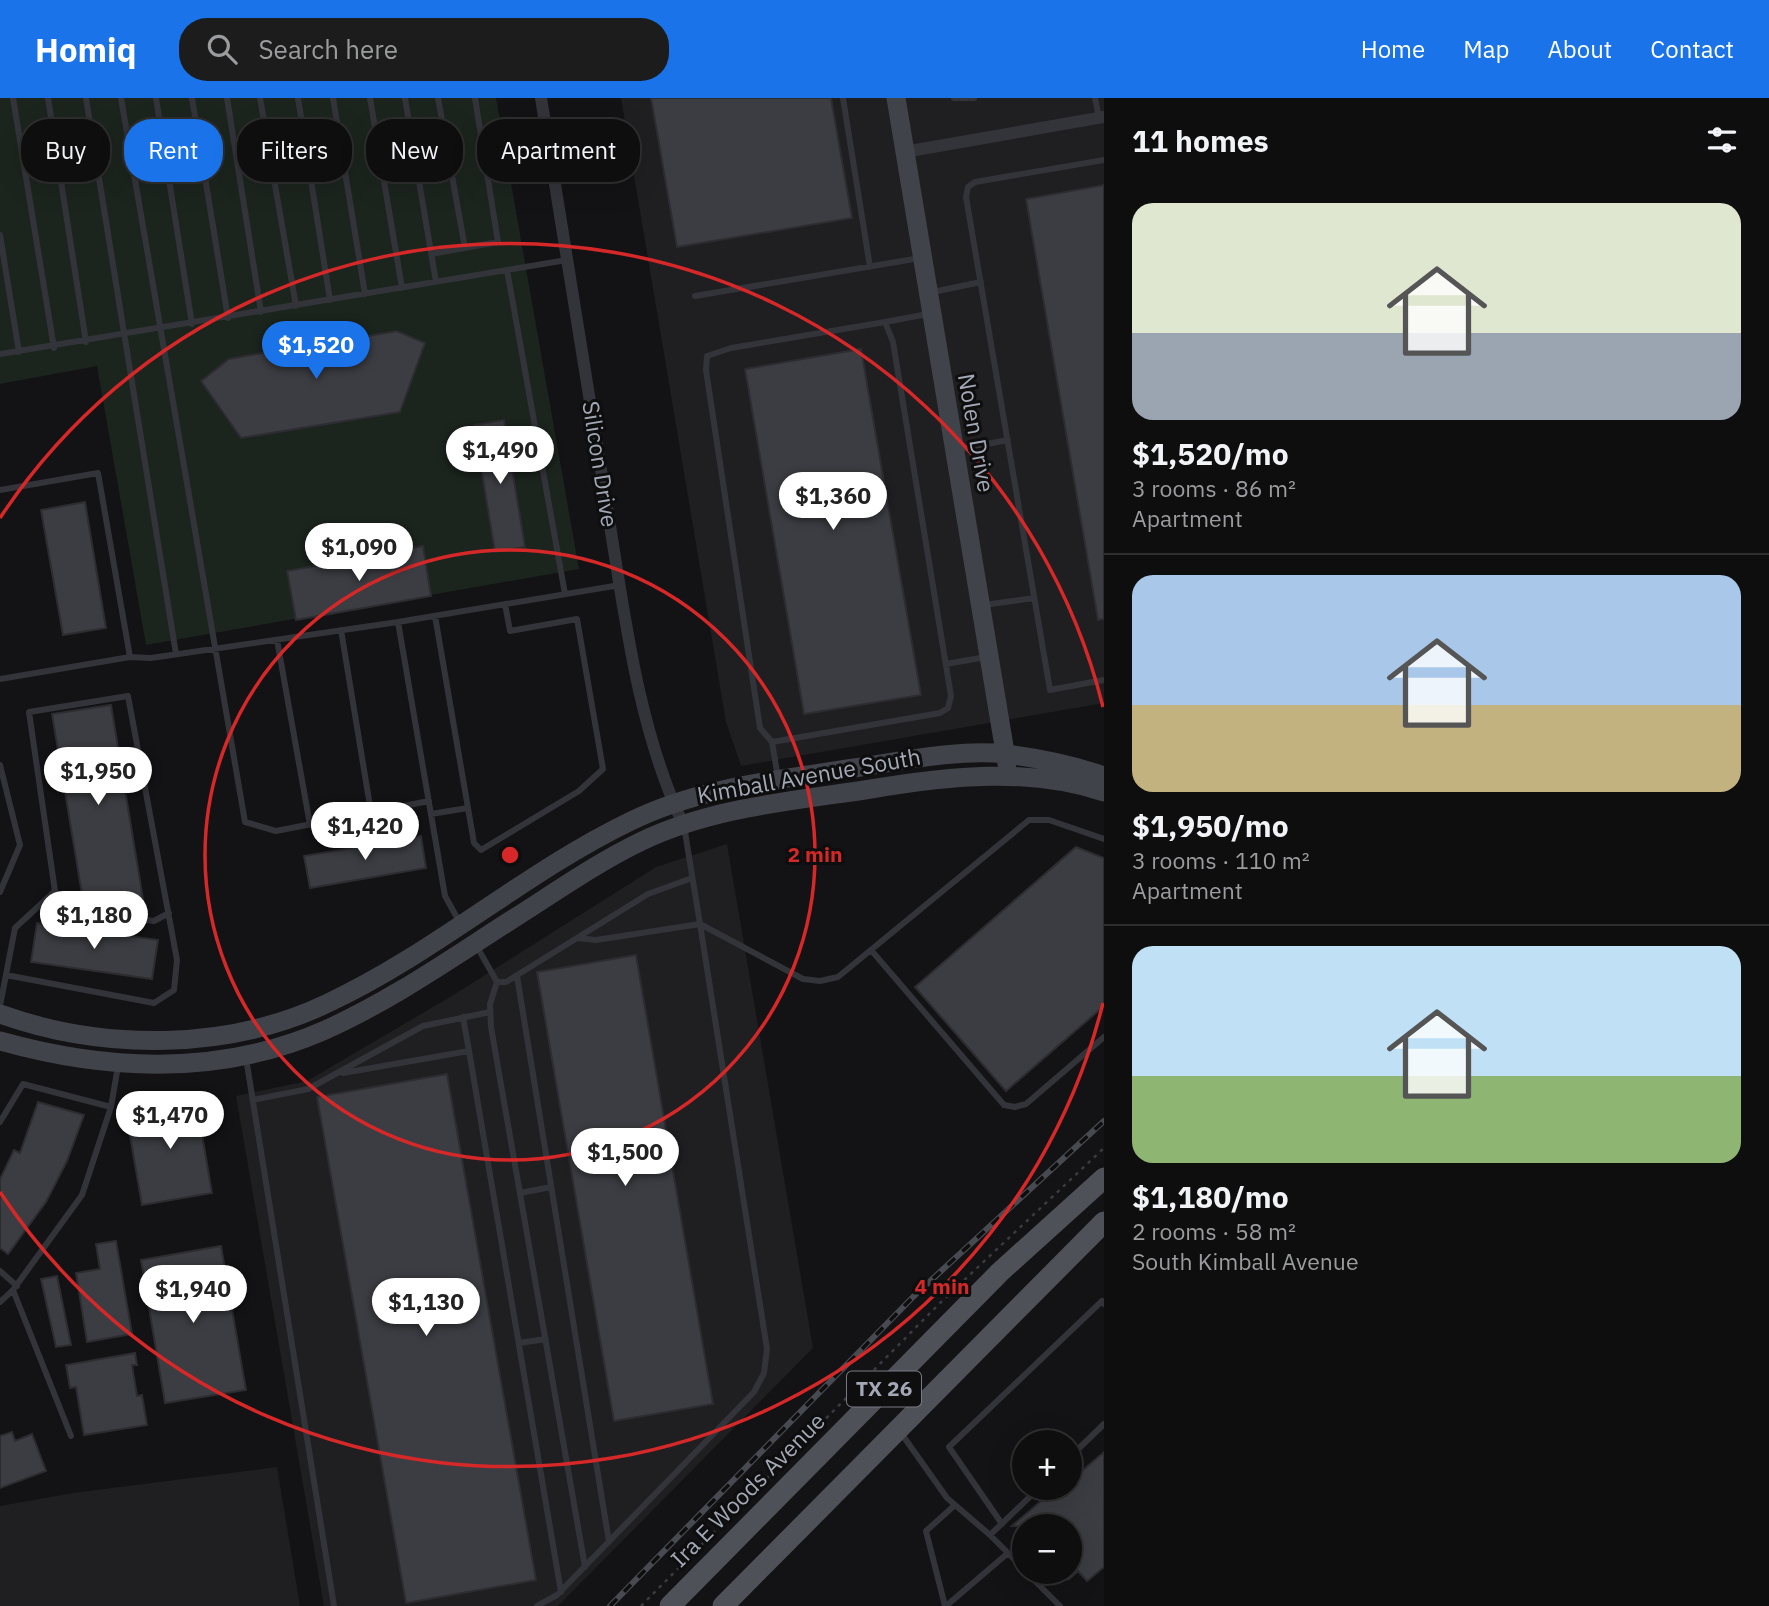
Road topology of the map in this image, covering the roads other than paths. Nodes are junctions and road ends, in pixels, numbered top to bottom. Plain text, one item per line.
1 (13, 98) edge
2 (48, 98) edge
3 (86, 98) edge
4 (121, 98) edge
5 (156, 98) edge
6 (192, 98) edge
7 (227, 98) edge
8 (260, 98) edge
9 (298, 98) edge
10 (333, 98) edge
11 (370, 98) edge
12 (405, 98) edge
13 (438, 98) edge
14 (475, 98) edge
15 (541, 98) edge
16 (843, 98) edge
17 (896, 98) edge
18 (954, 98) edge
19 (974, 98) edge
20 (1096, 98) edge
21 (1102, 117) edge
22 (904, 152) junction
23 (1104, 160) edge
24 (0, 235) edge
25 (465, 248) junction
26 (431, 254) junction
27 (922, 258) junction
28 (567, 260) junction
29 (870, 267) junction
30 (508, 270) junction
31 (436, 282) junction
32 (981, 282) junction
33 (402, 288) junction
34 (928, 293) junction
35 (365, 294) junction
36 (695, 296) dead end
37 (330, 300) junction
38 (296, 306) junction
39 (261, 312) junction
40 (931, 314) junction
41 (228, 318) junction
42 (885, 322) junction
43 (192, 324) junction
44 (162, 329) junction
45 (123, 336) junction
46 (86, 342) junction
47 (54, 348) junction
48 (19, 352) junction
49 (0, 354) edge
50 (1007, 440) junction
51 (954, 450) junction
52 (0, 489) edge
53 (620, 585) junction
54 (565, 594) junction
55 (1034, 598) junction
56 (505, 604) junction
57 (980, 606) junction
58 (435, 616) junction
59 (398, 622) junction
60 (341, 630) junction
61 (277, 640) junction
62 (214, 649) junction
63 (176, 654) junction
64 (130, 657) junction
65 (989, 657) junction
66 (946, 664) junction
67 (0, 680) edge
68 (1104, 680) edge
69 (772, 742) junction
70 (1005, 754) junction
71 (0, 765) edge
72 (1009, 775) junction
73 (1104, 776) edge
74 (779, 780) junction
75 (1104, 792) edge
76 (429, 801) junction
77 (673, 803) junction
78 (468, 808) junction
79 (371, 812) junction
80 (431, 814) junction
81 (683, 824) junction
82 (310, 825) junction
83 (1104, 839) edge
84 (692, 878) junction
85 (0, 892) edge
86 (49, 897) junction
87 (169, 913) junction
88 (700, 924) junction
89 (460, 925) junction
90 (577, 938) junction
91 (475, 943) junction
92 (871, 950) junction
93 (6, 975) junction
94 (517, 976) junction
95 (497, 982) junction
96 (0, 1006) edge
97 (490, 1012) junction
98 (0, 1014) edge
99 (463, 1017) junction
100 (241, 1030) junction
101 (1104, 1037) edge
102 (0, 1041) edge
103 (469, 1051) junction
104 (246, 1055) junction
105 (118, 1065) junction
106 (336, 1074) junction
107 (253, 1100) junction
108 (111, 1107) junction
109 (0, 1122) edge
110 (1104, 1178) edge
111 (551, 1187) junction
112 (520, 1193) junction
113 (1101, 1231) edge
114 (0, 1271) edge
115 (15, 1288) junction
116 (0, 1302) edge
117 (1104, 1304) edge
118 (545, 1339) junction
119 (519, 1343) junction
120 (864, 1410) junction
121 (1104, 1424) edge
122 (894, 1432) junction
123 (71, 1436) dead end
124 (1082, 1445) edge
125 (1027, 1500) edge
126 (955, 1505) junction
127 (1002, 1524) junction
128 (990, 1535) junction
129 (609, 1542) junction
130 (1008, 1553) junction
131 (1012, 1557) edge
132 (585, 1567) junction
133 (1039, 1584) edge
134 (561, 1592) junction
135 (334, 1606) edge
136 (537, 1606) edge
137 (670, 1606) edge
138 (723, 1606) edge
139 (946, 1606) edge
140 (1060, 1606) edge

1 - 47 lane
2 - 46 lane
3 - 45 lane
4 - 44 lane
5 - 43 lane
6 - 41 lane
7 - 39 lane
8 - 38 lane
9 - 37 lane
10 - 35 lane
11 - 33 lane
12 - 26 lane
13 - 25 lane
14 - 25 lane
15 - 28 street, Silicon Drive
16 - 29 lane
17 - 22 main road, Nolen Drive
18 - 19 lane
20 - 21 lane
21 - 22 street
22 - 27 main road, Nolen Drive
23 - 32 lane
24 - 48 lane
25 - 26 lane
26 - 31 lane
27 - 29 lane
27 - 34 main road, Nolen Drive
28 - 30 lane
28 - 53 street, Silicon Drive
29 - 36 lane
30 - 31 lane
30 - 54 lane
31 - 33 lane
32 - 34 lane
32 - 50 lane
33 - 35 lane
34 - 40 main road, Nolen Drive
35 - 37 lane
37 - 38 lane
38 - 39 lane
39 - 41 lane
40 - 42 lane
40 - 51 main road, Nolen Drive
41 - 43 lane
42 - 66 lane
42 - 69 lane
43 - 44 lane
44 - 45 lane
44 - 62 lane
45 - 46 lane
45 - 63 lane
46 - 47 lane
47 - 48 lane
48 - 49 lane
50 - 51 lane
50 - 55 lane
51 - 57 main road, Nolen Drive
52 - 64 lane
53 - 54 lane
53 - 77 street, Silicon Drive
54 - 56 lane
55 - 57 lane
55 - 68 lane
56 - 58 lane
56 - 78 lane
57 - 65 main road, Nolen Drive
58 - 59 lane
58 - 78 lane
59 - 60 lane
59 - 76 lane
60 - 61 lane
60 - 79 lane
61 - 62 lane
61 - 82 lane
62 - 63 lane
62 - 82 lane
63 - 64 lane
64 - 67 lane
65 - 66 lane
65 - 70 main road, Nolen Drive
66 - 69 lane
69 - 74 lane
70 - 72 main road, Nolen Drive
70 - 73 main road, Kimball Avenue South
70 - 74 main road, Kimball Avenue South
71 - 85 lane
72 - 75 main road, Kimball Avenue South
72 - 81 main road, Kimball Avenue South
74 - 77 main road, Kimball Avenue South
76 - 79 lane
76 - 80 lane
77 - 81 street, Silicon Drive
77 - 89 main road, Kimball Avenue South
78 - 80 lane
79 - 82 lane
80 - 89 lane
81 - 84 lane
81 - 91 main road, Kimball Avenue South
83 - 92 lane
84 - 88 lane
84 - 90 lane
86 - 87 lane
86 - 87 lane
86 - 93 lane
87 - 93 lane
88 - 90 lane
88 - 92 lane
88 - 129 lane
89 - 91 main road
89 - 100 main road, Kimball Avenue South
90 - 94 lane
91 - 95 lane
91 - 104 main road, Kimball Avenue South
92 - 101 lane
93 - 96 lane
94 - 95 lane
94 - 111 lane
95 - 97 lane
97 - 99 lane
97 - 112 lane
98 - 100 main road, Kimball Avenue South
99 - 103 lane
99 - 106 lane
100 - 104 main road
102 - 105 main road, Kimball Avenue South
103 - 106 lane
103 - 119 lane
104 - 105 main road, Kimball Avenue South
104 - 107 lane
105 - 108 lane
106 - 107 lane
107 - 135 lane
108 - 109 lane
108 - 115 lane
110 - 120 main road, Ira E Woods Avenue / TX 26
111 - 112 lane
111 - 129 lane
112 - 118 lane
113 - 122 main road, TX 26
114 - 115 lane
115 - 116 lane
115 - 123 lane
117 - 127 lane
118 - 119 lane
118 - 132 lane
119 - 134 lane
120 - 122 main road
120 - 137 main road, Ira E Woods Avenue / TX 26
121 - 124 lane
122 - 126 lane
122 - 138 main road, TX 26
125 - 127 lane
126 - 128 lane
126 - 139 lane
127 - 128 lane
128 - 130 lane
129 - 132 lane
130 - 131 lane
130 - 139 lane
132 - 134 lane
133 - 140 lane
134 - 136 lane

